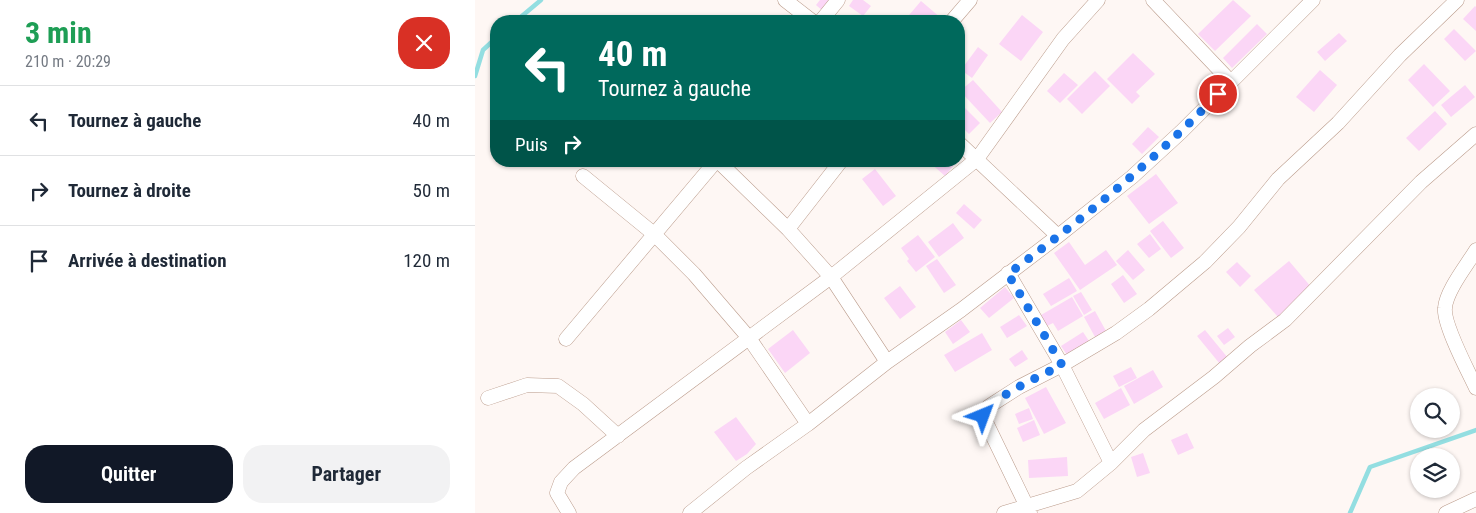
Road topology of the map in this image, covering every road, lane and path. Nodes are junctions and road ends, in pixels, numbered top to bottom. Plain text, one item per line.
1 (785, 0) edge
2 (838, 0) edge
3 (970, 0) edge
4 (1098, 0) edge
5 (1153, 0) edge
6 (1313, 0) edge
7 (1457, 0) edge
8 (805, 15) edge
9 (826, 15) edge
10 (957, 15) edge
11 (1231, 82) junction
12 (1476, 134) edge
13 (965, 148) edge
14 (977, 159) junction
15 (712, 167) edge
16 (723, 167) edge
17 (836, 167) edge
18 (583, 176) dead end
19 (788, 229) junction
20 (654, 234) junction
21 (1058, 236) junction
22 (1476, 250) edge
23 (1008, 274) junction
24 (831, 277) junction
25 (749, 338) junction
26 (566, 339) dead end
27 (887, 362) junction
28 (1062, 365) junction
29 (1476, 388) edge
30 (488, 398) dead end
31 (808, 424) junction
32 (618, 436) junction
33 (1111, 463) junction
34 (1476, 499) edge
35 (1028, 509) edge
36 (569, 513) edge
37 (691, 513) edge
38 (1004, 513) edge
39 (1446, 513) edge

1 - 8 street
2 - 9 street
3 - 10 street
4 - 14 street
5 - 11 street
6 - 11 street
7 - 28 street
11 - 21 street
12 - 33 street
13 - 14 street
14 - 21 street
14 - 24 street
15 - 20 street
16 - 19 street
17 - 19 street
18 - 20 street
19 - 24 street
20 - 25 street
20 - 26 street
21 - 23 street
22 - 29 street
23 - 27 street
23 - 28 street
24 - 25 street
24 - 27 street
25 - 31 street
25 - 32 street
27 - 31 street
28 - 33 street
28 - 35 street
30 - 32 street
31 - 37 street
32 - 36 street
33 - 35 street
34 - 39 street
35 - 38 street

